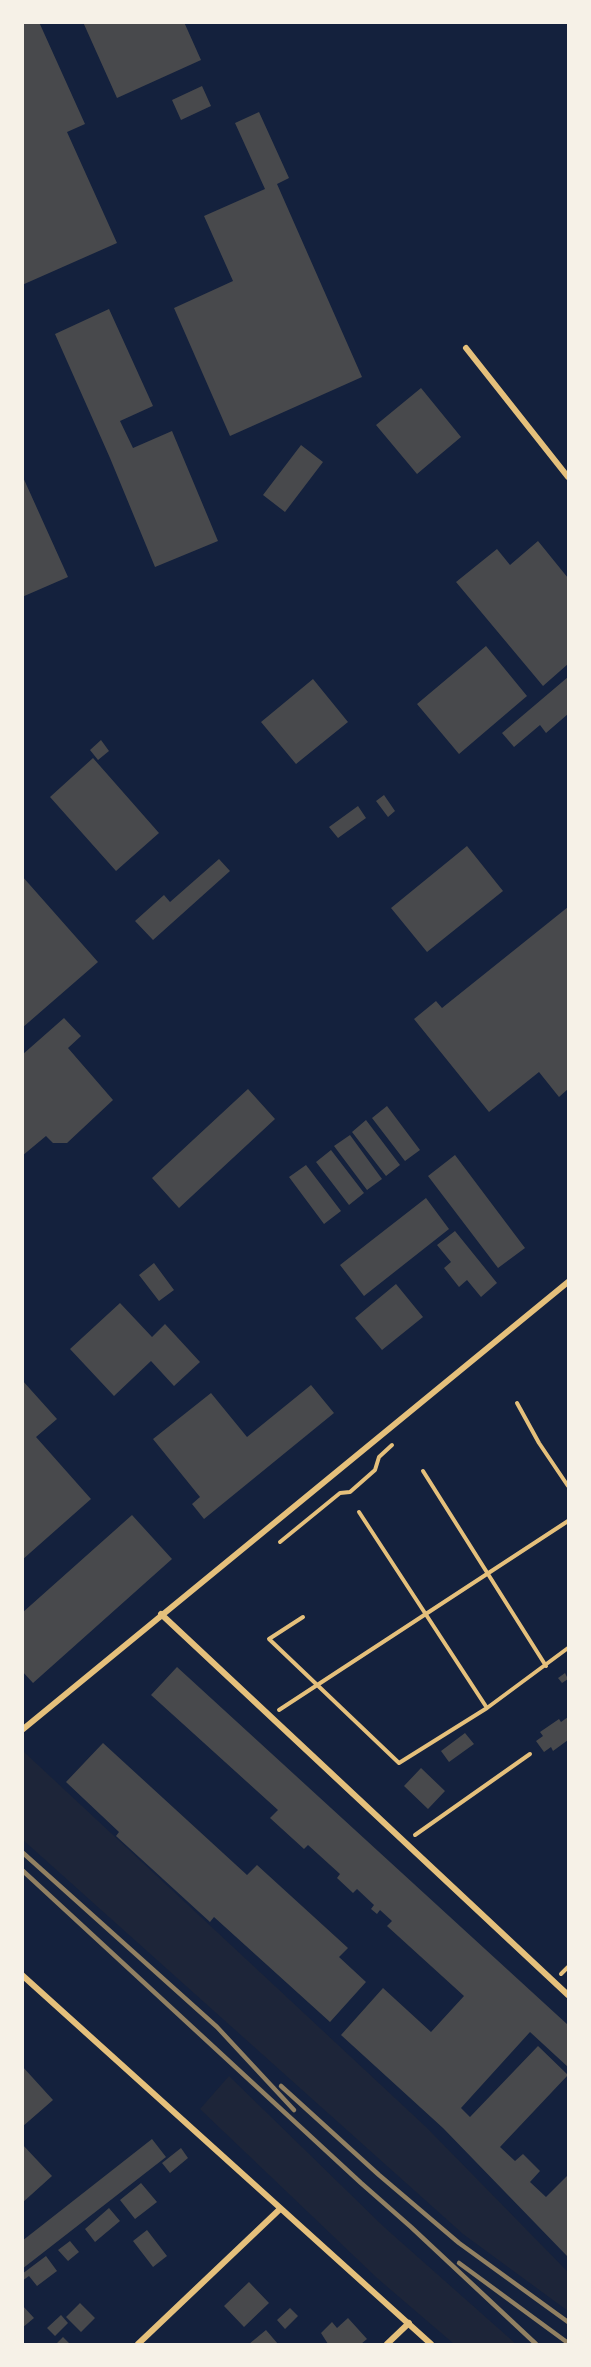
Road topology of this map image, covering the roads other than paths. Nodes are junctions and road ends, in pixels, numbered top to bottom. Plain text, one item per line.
1 (466, 348) dead end
2 (568, 477) edge
3 (568, 1282) edge
4 (161, 1614) junction
5 (22, 1730) edge
6 (22, 1975) edge
7 (568, 1995) edge
8 (280, 2209) junction
9 (409, 2324) junction
10 (138, 2344) edge
11 (387, 2344) edge
12 (431, 2344) edge

1 - 2 street
3 - 4 street
4 - 5 street
4 - 7 street
6 - 8 street
8 - 9 street
8 - 10 street
9 - 11 street
9 - 12 street

